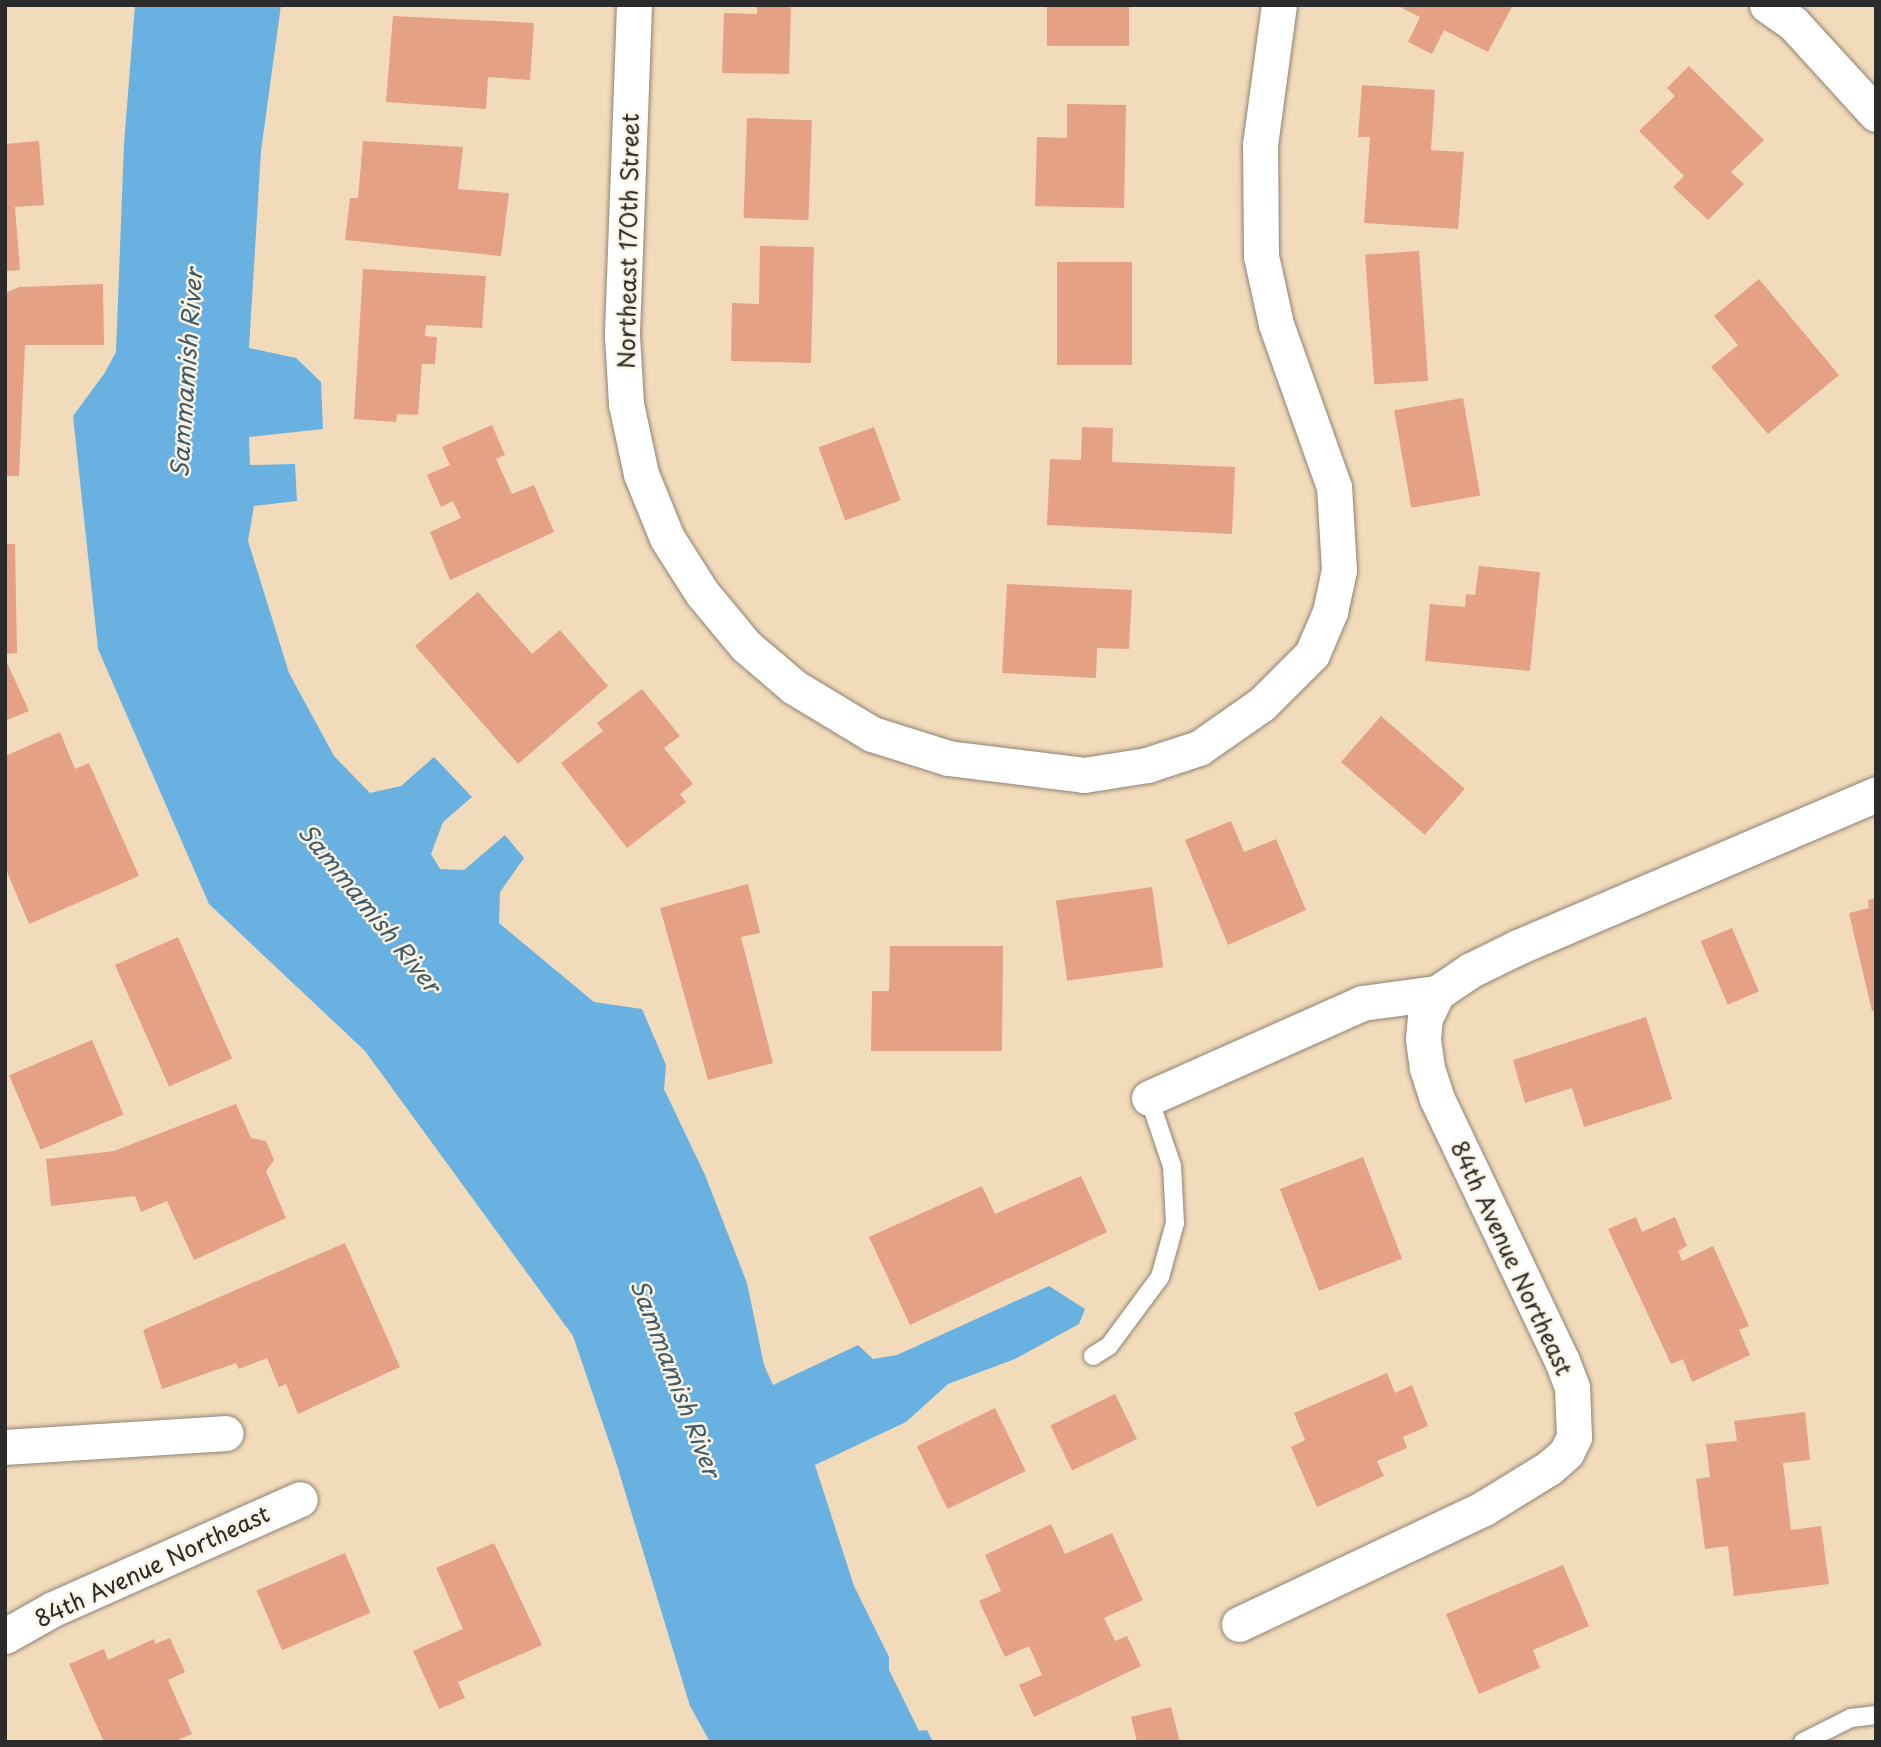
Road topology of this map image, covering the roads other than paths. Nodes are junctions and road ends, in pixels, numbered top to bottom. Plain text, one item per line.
1 (634, 5) edge
2 (1279, 5) edge
3 (1791, 11) edge
4 (1876, 114) edge
5 (1876, 794) edge
6 (1437, 993) junction
7 (1149, 1098) joint
8 (1093, 1356) dead end
9 (226, 1433) dead end
10 (5, 1447) edge
11 (300, 1499) dead end
12 (1239, 1624) dead end
13 (5, 1636) edge
14 (1876, 1715) edge
15 (1803, 1742) edge

1 - 2 street, Northeast 170th Street
3 - 4 street
5 - 6 street
6 - 7 street
6 - 12 street, 84th Avenue Northeast
7 - 8 lane
9 - 10 street
11 - 13 street, 84th Avenue Northeast
14 - 15 lane

